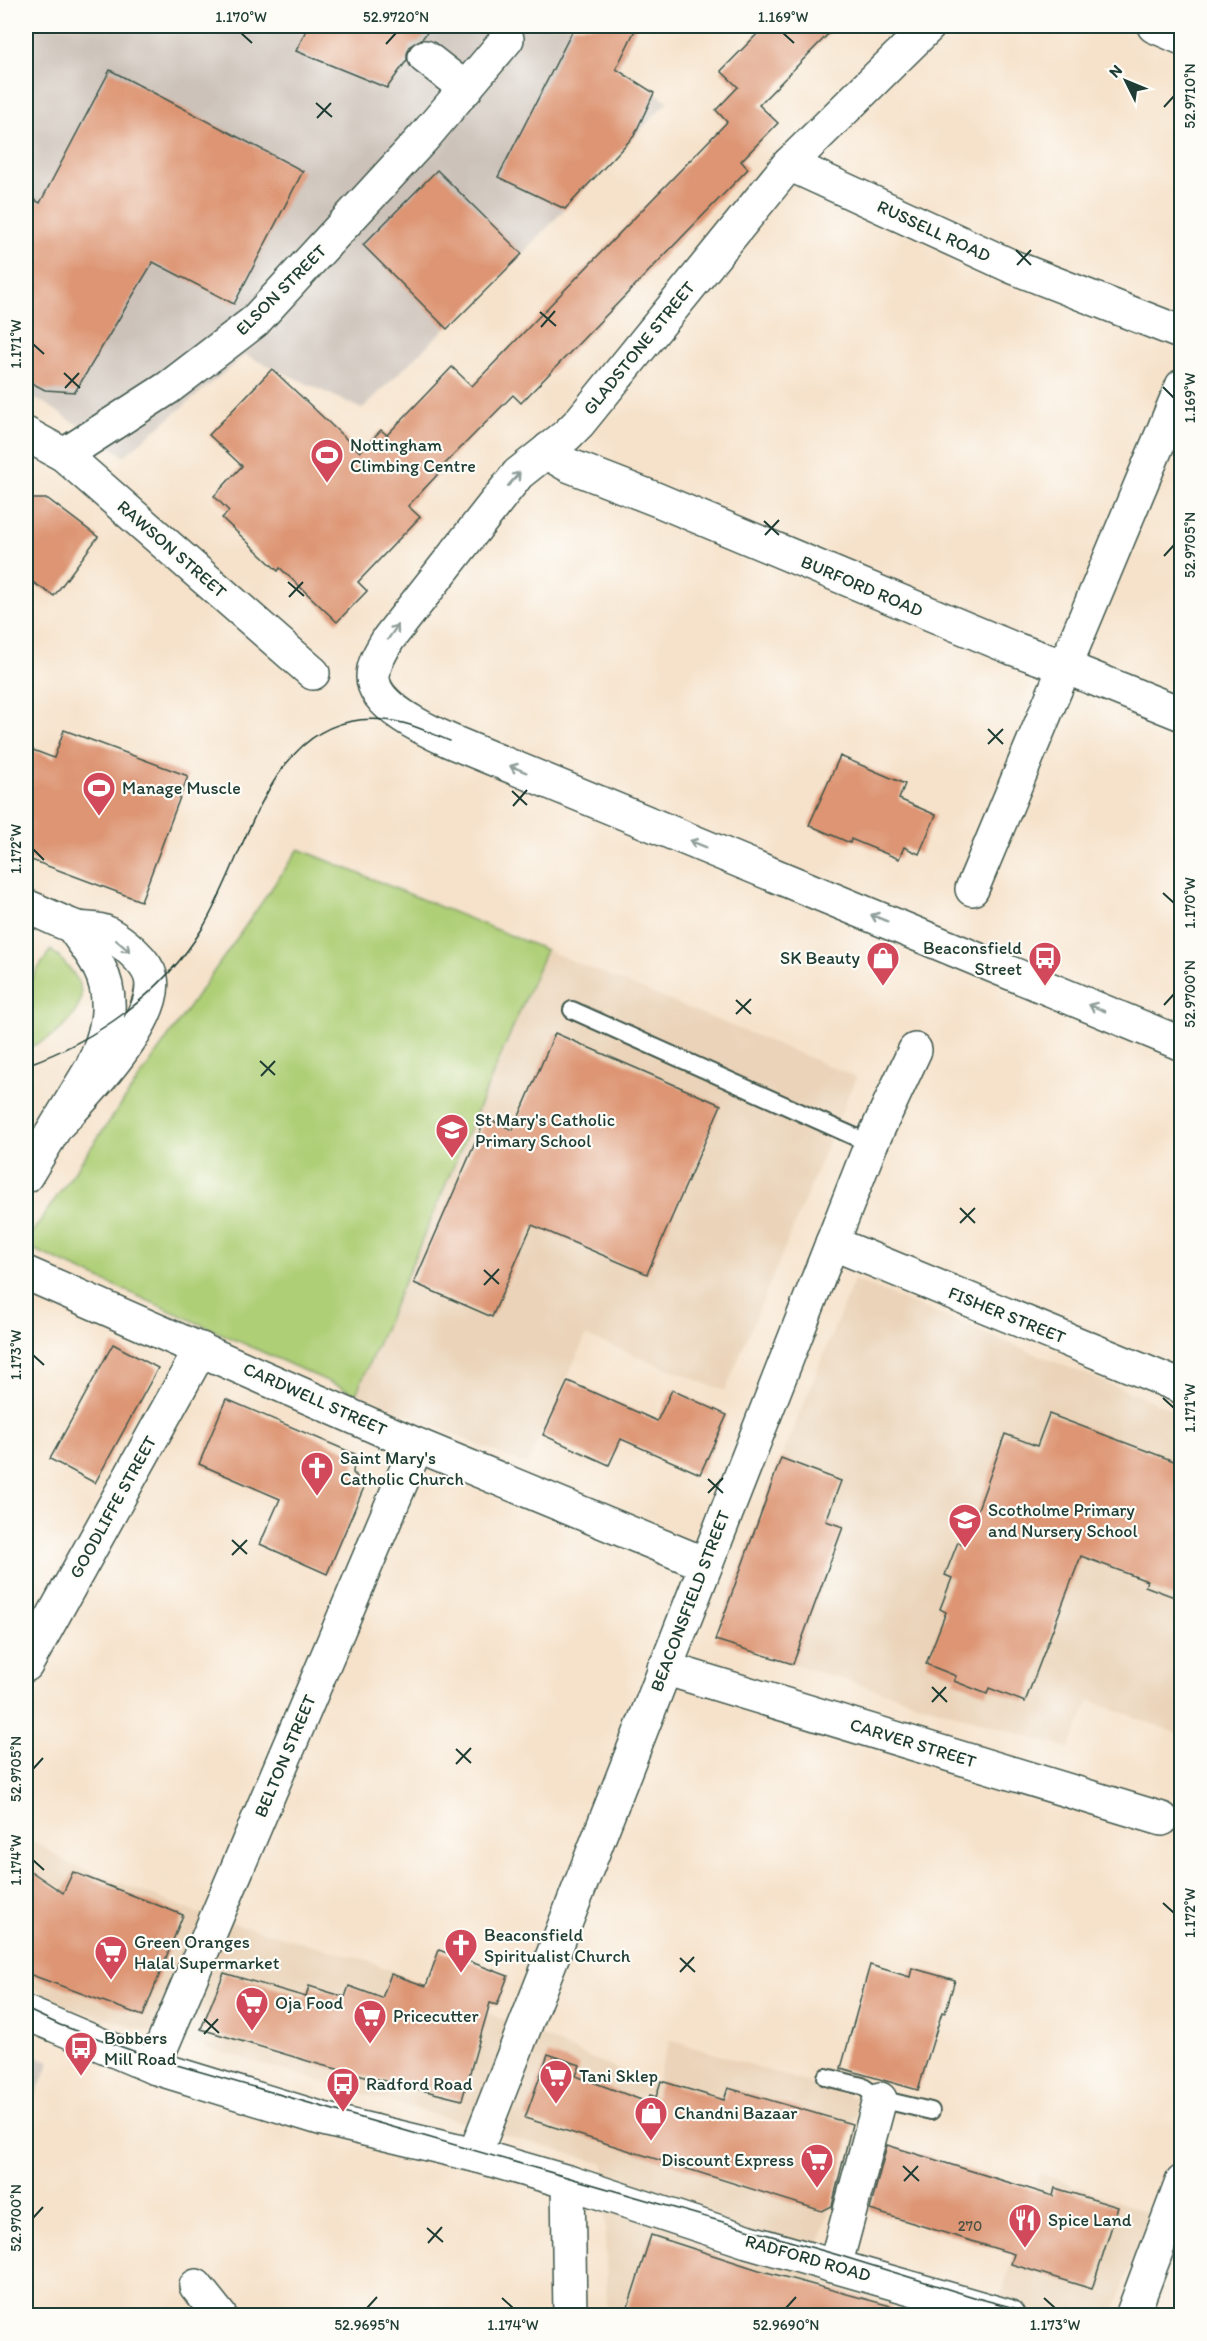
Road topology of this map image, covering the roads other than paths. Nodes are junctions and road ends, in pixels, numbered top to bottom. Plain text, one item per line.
1 (929, 26) edge
2 (1155, 26) edge
3 (1182, 38) edge
4 (507, 39) dead end
5 (425, 57) dead end
6 (466, 89) junction
7 (789, 164) junction
8 (1182, 333) edge
9 (1182, 387) edge
10 (26, 434) edge
11 (549, 449) junction
12 (64, 455) junction
13 (1065, 667) junction
14 (313, 673) dead end
15 (1182, 714) edge
16 (972, 889) dead end
17 (26, 906) edge
18 (73, 927) junction
19 (572, 1010) dead end
20 (1182, 1044) edge
21 (915, 1050) dead end
22 (60, 1122) junction
23 (871, 1144) junction
24 (26, 1176) edge
25 (832, 1243) junction
26 (26, 1273) edge
27 (201, 1349) junction
28 (1182, 1387) edge
29 (417, 1445) junction
30 (705, 1564) junction
31 (26, 1665) edge
32 (664, 1668) junction
33 (1162, 1819) dead end
34 (26, 2013) edge
35 (153, 2067) junction
36 (826, 2077) dead end
37 (880, 2099) junction
38 (931, 2110) dead end
39 (478, 2156) junction
40 (568, 2182) junction
41 (1182, 2182) edge
42 (832, 2266) junction
43 (196, 2286) dead end
44 (220, 2316) edge
45 (570, 2316) edge
46 (1008, 2316) edge
47 (1132, 2316) edge

1 - 7 street, GLADSTONE STREET
2 - 3 street
4 - 6 street, ELSON STREET
5 - 6 street
6 - 12 street, ELSON STREET
7 - 8 street, RUSSELL ROAD
7 - 11 street, GLADSTONE STREET
9 - 13 street
10 - 12 street, RAWSON STREET
11 - 13 street, BURFORD ROAD
20 -> 11 street, GLADSTONE STREET
12 - 14 street, RAWSON STREET
13 - 15 street, BURFORD ROAD
13 - 16 street
17 - 18 street
18 - 22 street
18 -> 22 street
19 - 23 lane
21 - 23 street, BEACONSFIELD STREET
22 - 24 street
23 - 25 street, BEACONSFIELD STREET
25 - 28 street, FISHER STREET
25 - 30 street, BEACONSFIELD STREET
26 - 27 street, CARDWELL STREET
27 - 29 street, CARDWELL STREET
27 - 31 street, GOODLIFFE STREET
29 - 30 street, CARDWELL STREET
29 - 35 street, BELTON STREET
30 - 32 street, BEACONSFIELD STREET
32 - 33 street, CARVER STREET
32 - 39 street, BEACONSFIELD STREET
34 - 35 street, RADFORD ROAD
35 - 39 street, RADFORD ROAD
36 - 37 lane
37 - 38 lane
37 - 42 street
39 - 40 street, RADFORD ROAD
40 - 42 street, RADFORD ROAD
40 - 45 street
41 - 47 street
42 - 46 street, RADFORD ROAD
43 - 44 street

